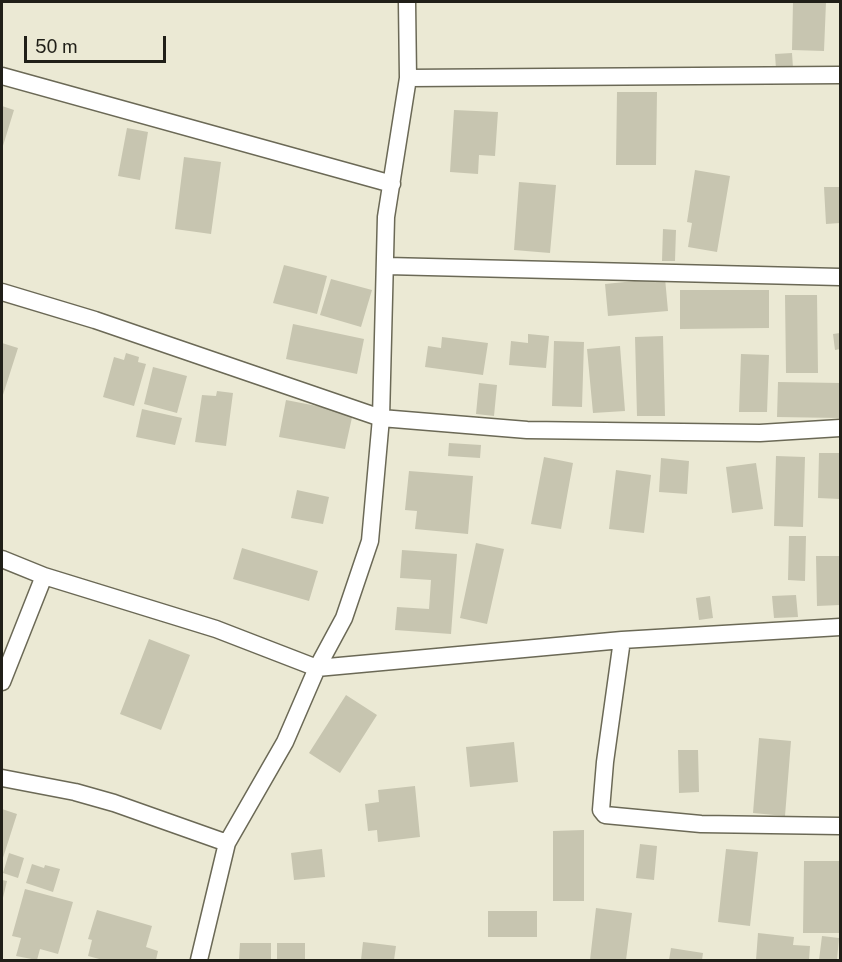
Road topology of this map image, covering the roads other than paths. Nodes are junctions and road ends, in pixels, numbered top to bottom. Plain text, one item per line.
1 (407, 2) edge
2 (840, 75) edge
3 (2, 76) edge
4 (408, 78) junction
5 (392, 184) junction
6 (387, 266) junction
7 (840, 277) edge
8 (2, 292) edge
9 (381, 418) junction
10 (840, 428) edge
11 (2, 559) edge
12 (44, 576) junction
13 (840, 627) edge
14 (622, 640) junction
15 (317, 668) junction
16 (2, 682) edge
17 (2, 778) edge
18 (840, 826) edge
19 (227, 843) junction
20 (199, 960) edge

1 - 4 street
2 - 4 street
3 - 5 street
4 - 5 street
5 - 6 street
6 - 7 street
6 - 9 street
8 - 9 street
9 - 10 street
9 - 15 street
11 - 12 street
12 - 15 street
12 - 16 street
13 - 14 street
14 - 15 street
14 - 18 street
15 - 19 street
17 - 19 street
19 - 20 street

